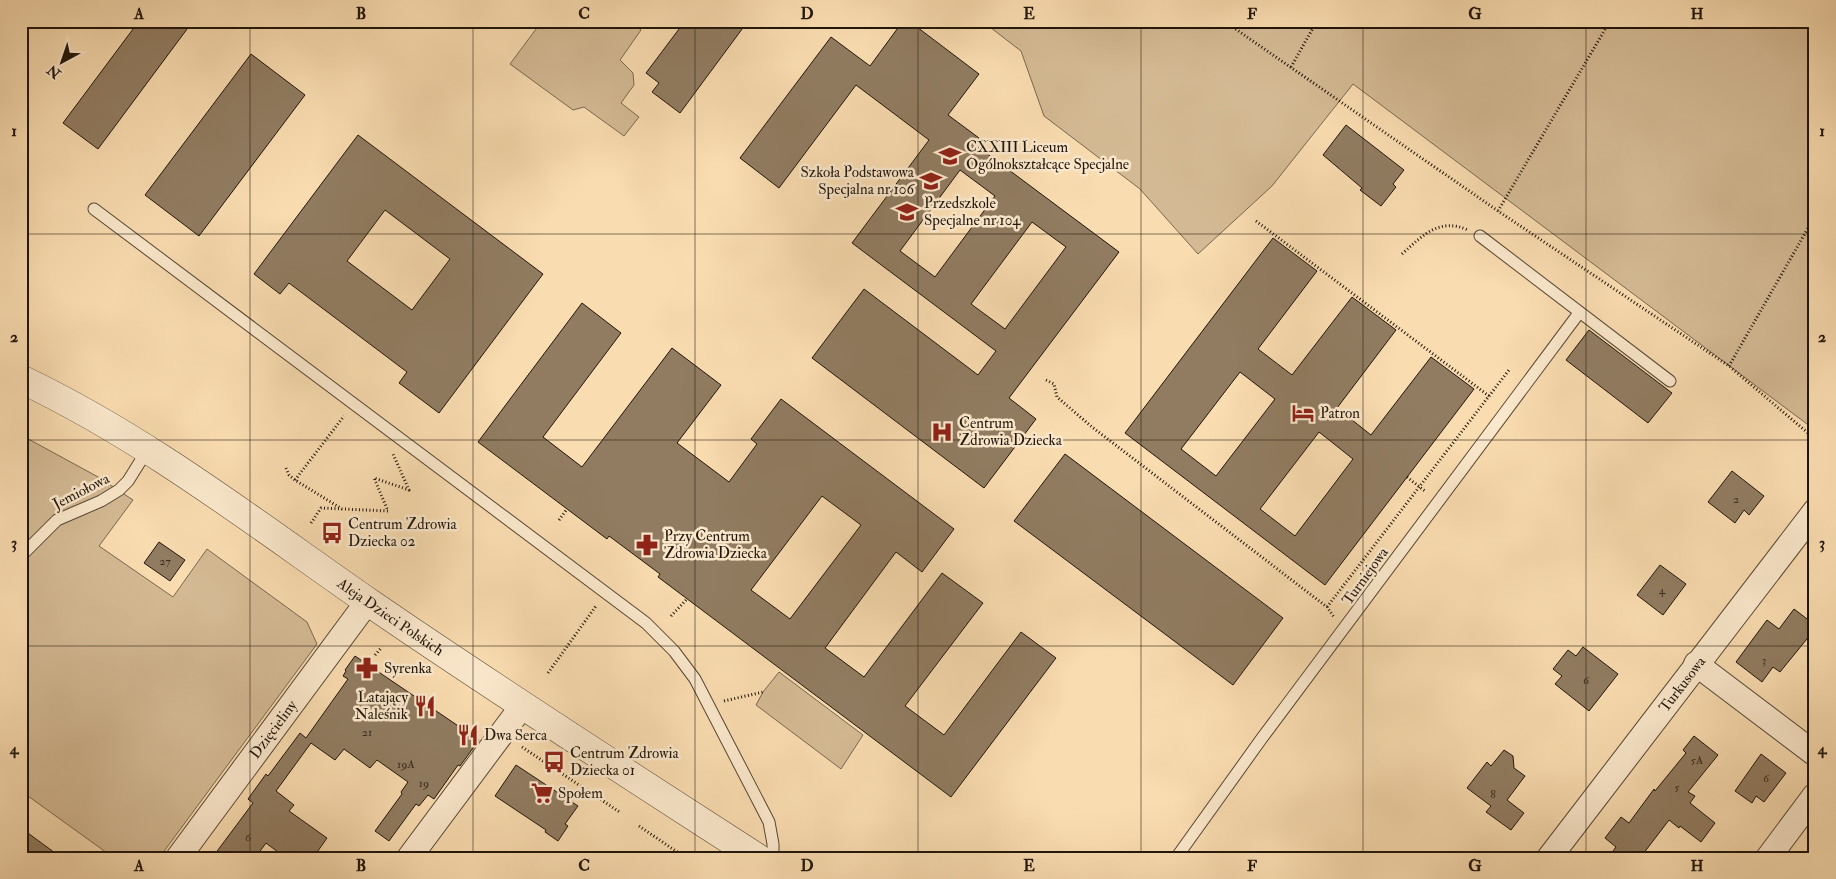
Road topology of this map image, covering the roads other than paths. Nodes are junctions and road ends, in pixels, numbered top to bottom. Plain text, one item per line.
1 (94, 209) dead end
2 (1480, 236) road end
3 (1580, 313) junction
4 (21, 379) edge
5 (1670, 381) dead end
6 (148, 449) junction
7 (1815, 511) edge
8 (21, 556) edge
9 (368, 601) junction
10 (1696, 664) junction
11 (523, 705) junction
12 (1815, 754) edge
13 (1815, 795) edge
14 (178, 858) edge
15 (409, 858) edge
16 (758, 858) edge
17 (773, 858) edge
18 (1176, 858) edge
19 (1549, 858) edge
20 (1768, 858) edge

1 - 17 lane
2 - 3 lane
3 - 5 lane
3 - 18 lane, Turniejowa
4 - 6 street, Aleja Dzieci Polskich
6 - 8 lane, Jemiołowa
6 - 9 street, Aleja Dzieci Polskich
7 - 10 street, Turkusowa
9 - 11 street, Aleja Dzieci Polskich
9 - 14 street, Dzięcieliny
10 - 12 street
10 - 19 street, Turkusowa
11 - 15 street
11 - 16 street, Aleja Dzieci Polskich
13 - 20 street

